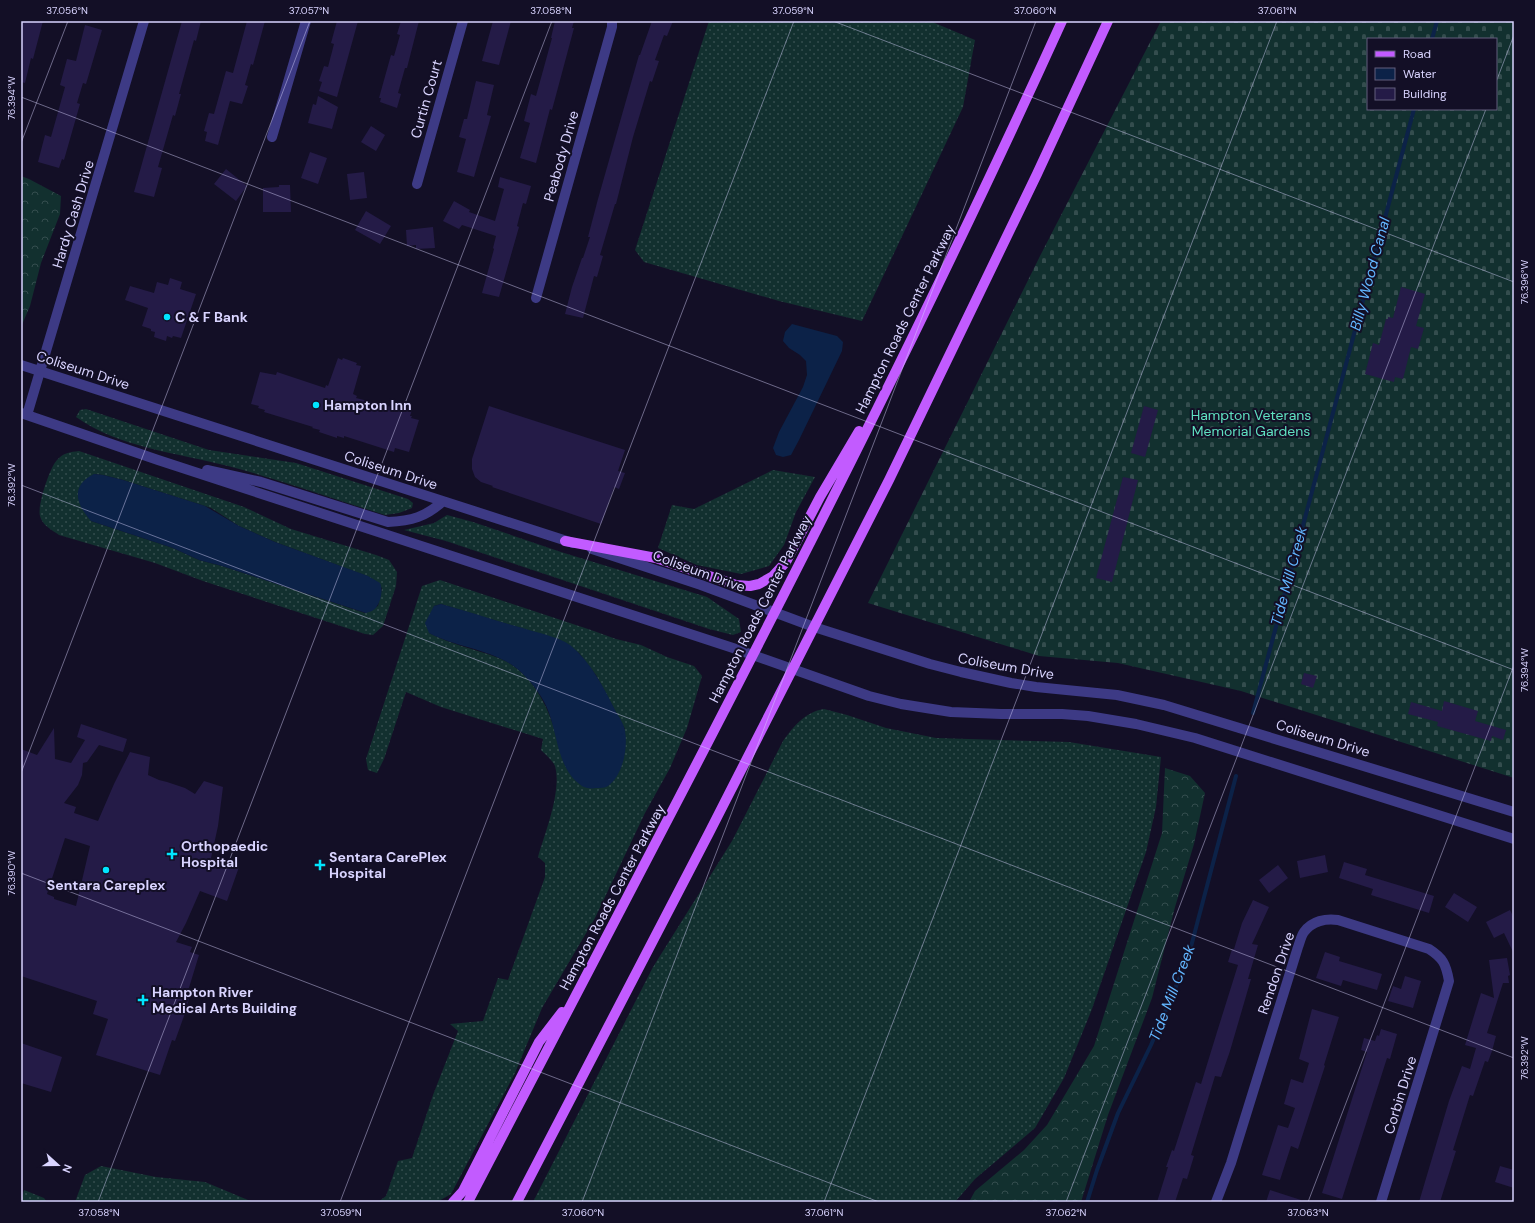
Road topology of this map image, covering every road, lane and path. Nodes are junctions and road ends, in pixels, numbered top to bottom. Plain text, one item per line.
1 (144, 21) edge
2 (306, 21) edge
3 (463, 21) edge
4 (612, 21) edge
5 (1062, 21) edge
6 (1108, 21) edge
7 (272, 137) dead end
8 (417, 184) dead end
9 (536, 298) dead end
10 (903, 358) junction
11 (21, 365) edge
12 (40, 371) junction
13 (24, 414) edge
14 (158, 460) junction
15 (443, 501) junction
16 (565, 541) junction
17 (774, 613) junction
18 (814, 627) junction
19 (753, 655) junction
20 (792, 669) junction
21 (1514, 812) edge
22 (1514, 838) edge
23 (577, 993) junction
24 (1445, 996) joint
25 (453, 1202) edge
26 (468, 1202) edge
27 (517, 1202) edge
28 (1216, 1202) edge
29 (1381, 1202) edge

1 - 12 street, Hardy Cash Drive
2 - 7 street
3 - 8 street, Curtin Court
4 - 9 street, Peabody Drive
5 - 10 main road, Hampton Roads Center Parkway
6 - 18 main road
10 - 16 main road
10 - 17 main road, Hampton Roads Center Parkway
11 - 12 street, Coliseum Drive
12 - 13 street, Hardy Cash Drive
12 - 15 street, Coliseum Drive
13 - 14 street
14 - 15 street
14 - 19 street
15 - 16 street, Coliseum Drive
16 - 17 street, Coliseum Drive
17 - 18 street, Coliseum Drive
17 - 19 main road, Hampton Roads Center Parkway
18 - 20 main road
18 - 21 street, Coliseum Drive
19 - 20 street
19 - 23 main road, Hampton Roads Center Parkway
20 - 22 street
20 - 27 main road
23 - 25 main road
23 - 26 main road, Hampton Roads Center Parkway
24 - 28 street, Rendon Drive
24 - 29 street, Corbin Drive

